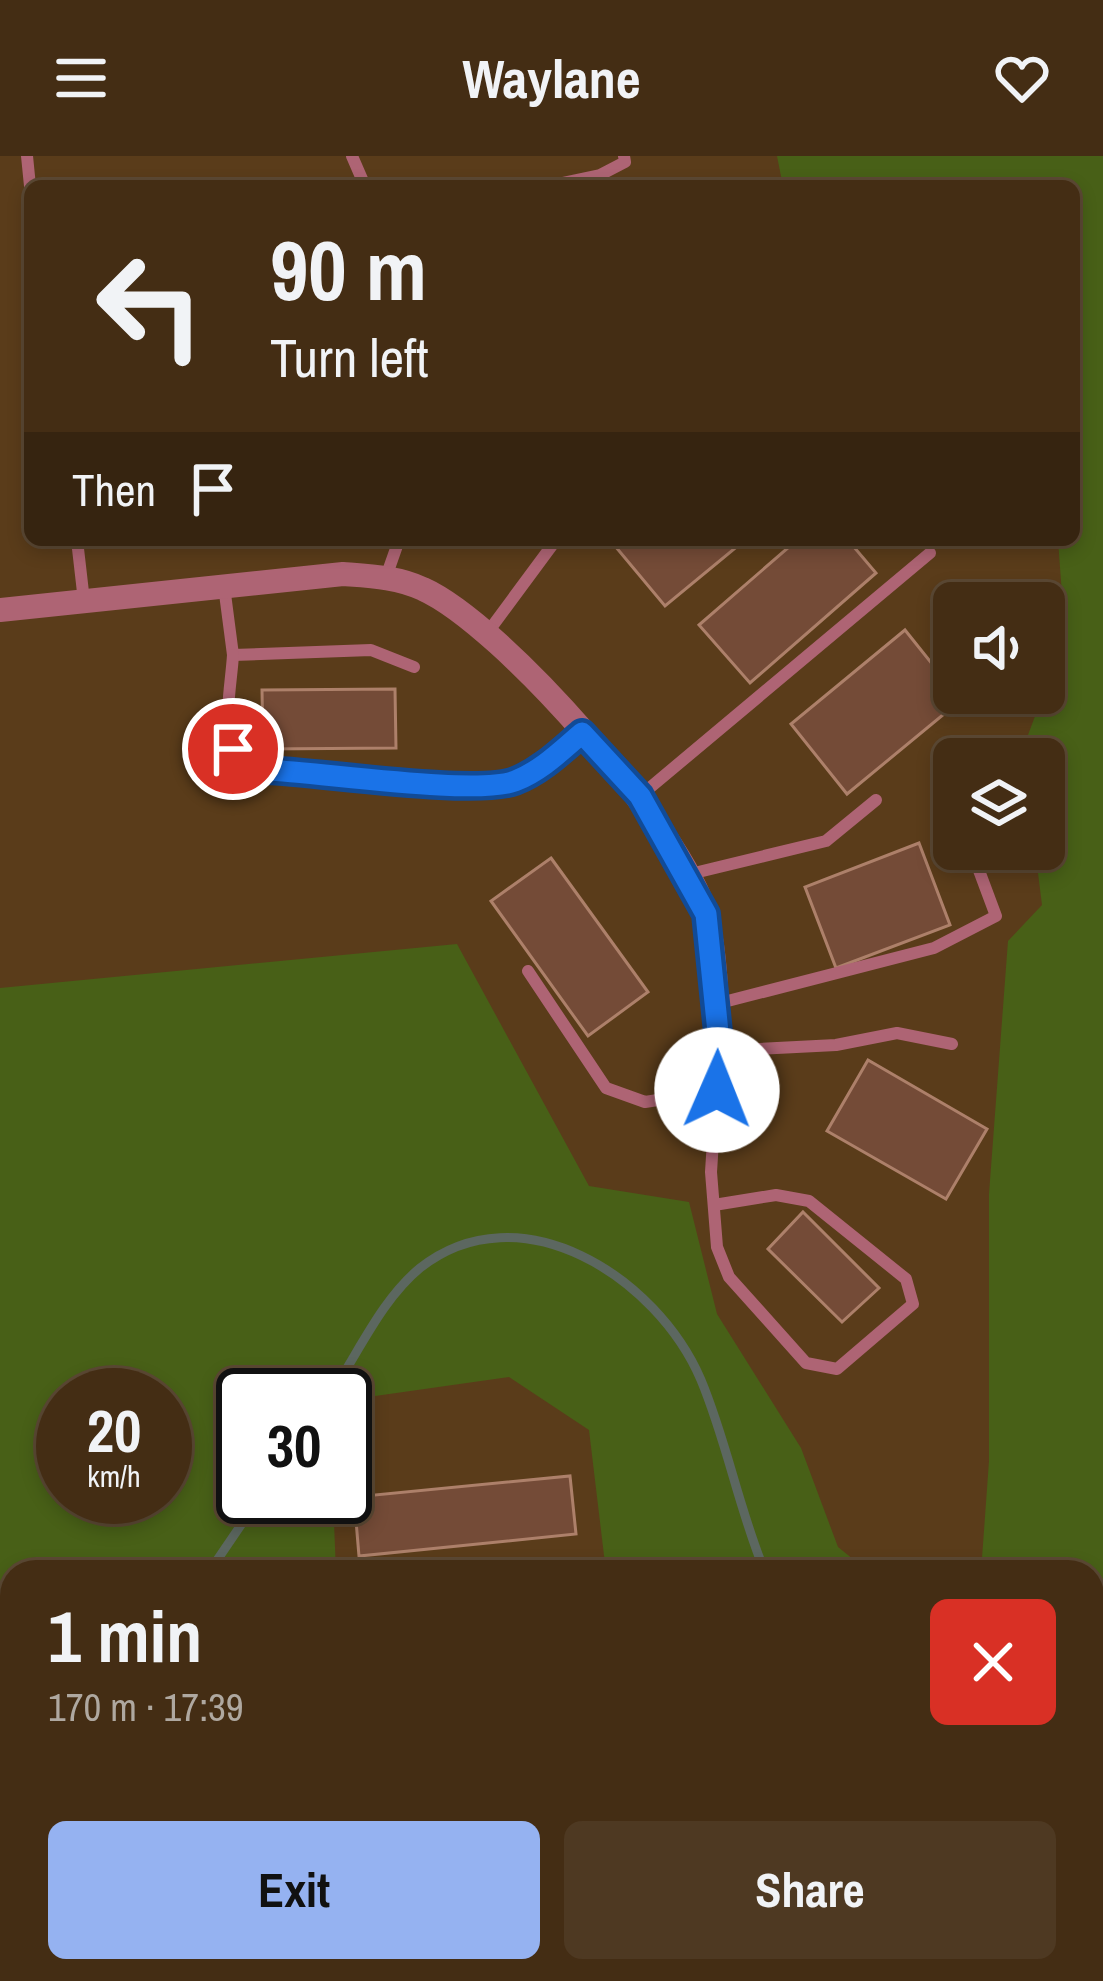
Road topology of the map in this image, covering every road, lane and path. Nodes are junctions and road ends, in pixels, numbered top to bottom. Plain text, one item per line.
1 (624, 156) edge
2 (579, 180) edge
3 (78, 546) edge
4 (397, 546) edge
5 (552, 546) edge
6 (930, 553) dead end
7 (386, 578) junction
8 (224, 585) junction
9 (84, 601) junction
10 (0, 610) edge
11 (488, 632) junction
12 (233, 655) junction
13 (414, 667) dead end
14 (582, 733) junction
15 (640, 796) junction
16 (876, 800) dead end
17 (979, 870) edge
18 (685, 875) junction
19 (527, 971) dead end
20 (715, 1005) junction
21 (952, 1044) dead end
22 (720, 1052) junction
23 (717, 1090) junction
24 (714, 1124) joint
25 (714, 1205) junction

1 - 2 lane
3 - 9 lane
4 - 7 lane
5 - 11 lane
6 - 15 lane
7 - 8 street
7 - 11 street
8 - 9 street
8 - 12 lane
9 - 10 street
11 - 14 street
12 - 13 lane
12 - 14 lane
14 - 15 street
15 - 18 street
16 - 18 lane
17 - 20 lane
18 - 20 street
19 - 23 lane
20 - 22 street
21 - 22 lane
22 - 23 street
23 - 24 street
24 - 25 lane
25 - 25 lane

